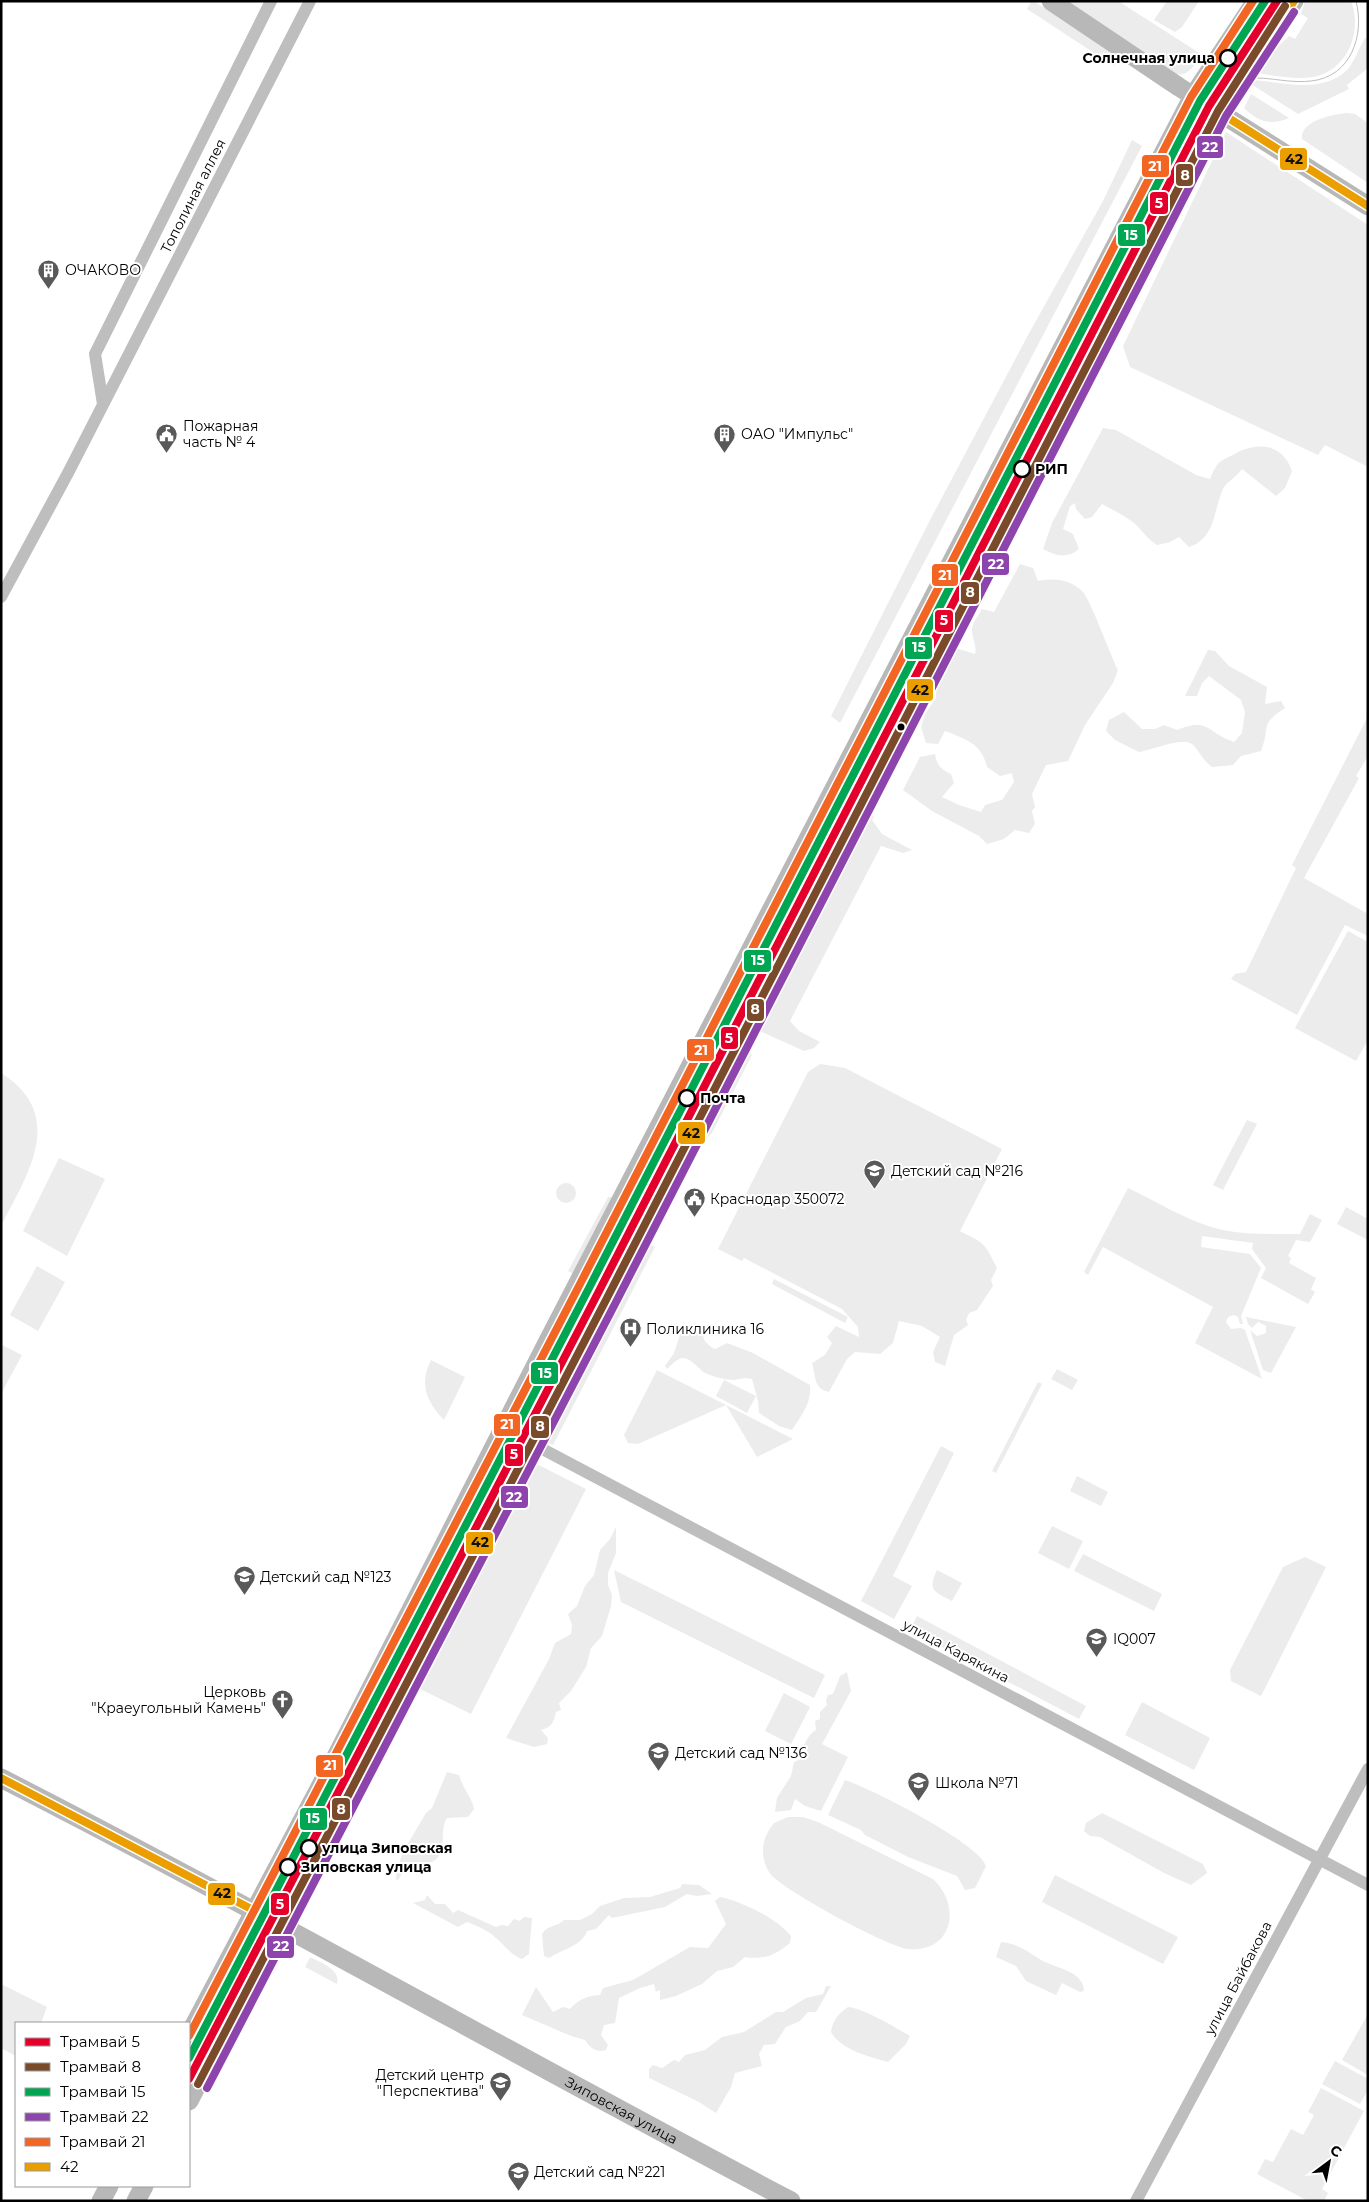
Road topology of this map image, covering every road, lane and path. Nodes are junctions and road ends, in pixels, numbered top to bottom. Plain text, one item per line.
1 (271, 1) edge
2 (310, 1) edge
3 (1051, 1) edge
4 (1256, 1) edge
5 (1294, 1) edge
6 (1193, 96) junction
7 (1219, 112) junction
8 (1368, 206) edge
9 (1079, 316) junction
10 (1106, 331) junction
11 (1067, 338) junction
12 (1094, 353) junction
13 (102, 404) junction
14 (1, 597) edge
15 (719, 1012) junction
16 (746, 1026) junction
17 (708, 1032) junction
18 (736, 1047) junction
19 (549, 1339) junction
20 (576, 1354) junction
21 (539, 1360) junction
22 (566, 1375) junction
23 (531, 1443) junction
24 (455, 1521) junction
25 (482, 1536) junction
26 (1368, 1769) edge
27 (1, 1778) edge
28 (1319, 1859) junction
29 (1368, 1886) edge
30 (254, 1911) junction
31 (282, 1925) junction
32 (190, 2033) edge
33 (190, 2099) edge
34 (108, 2187) edge
35 (143, 2187) edge
36 (101, 2201) edge
37 (136, 2201) edge
38 (791, 2201) edge
39 (1136, 2201) edge

1 - 13 street, Тополиная аллея
2 - 13 street, Тополиная аллея
3 - 6 street
4 - 6 street
5 - 7 street
6 - 7 street
6 - 9 street
7 - 8 street
7 - 10 street
9 - 10 street
9 - 11 street
10 - 12 street
11 - 12 street
11 - 15 street
12 - 16 street
13 - 14 street, Тополиная аллея
15 - 16 street
15 - 17 street
16 - 18 street
17 - 18 street
17 - 19 street
18 - 20 street
19 - 20 street
19 - 21 street
20 - 22 street
21 - 22 street
21 - 24 street
22 - 23 street
23 - 25 street
23 - 28 street, улица Карякина
24 - 25 street
24 - 30 street
25 - 31 street
26 - 28 street, улица Байбакова
27 - 30 street, Зиповская улица
28 - 29 street, улица Карякина
28 - 39 street, улица Байбакова
30 - 31 street, Зиповская улица
30 - 32 street
31 - 33 street
31 - 38 street, Зиповская улица
34 - 36 street
35 - 37 street

